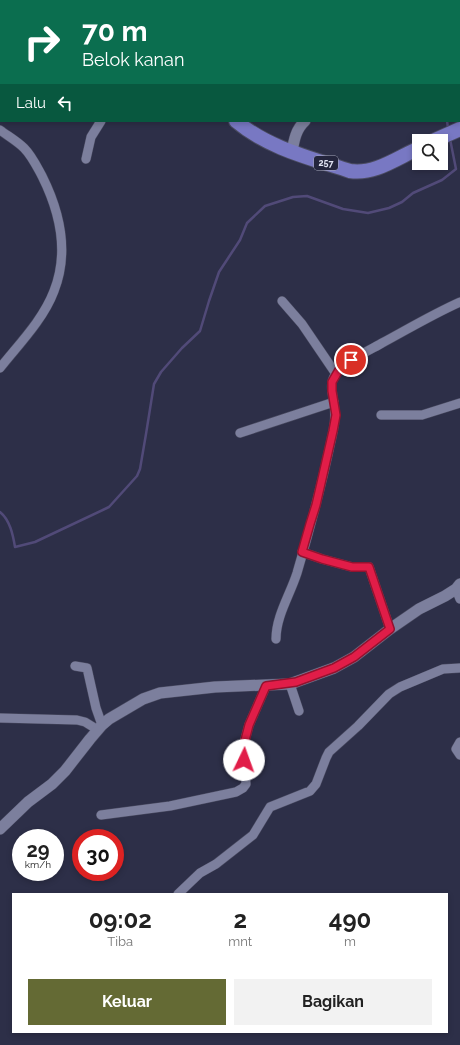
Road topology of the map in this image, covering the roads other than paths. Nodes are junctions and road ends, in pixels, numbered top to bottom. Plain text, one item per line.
1 (99, 122) edge
2 (237, 122) edge
3 (304, 122) edge
4 (460, 129) edge
5 (0, 130) edge
6 (448, 134) edge
7 (412, 151) edge
8 (292, 152) junction
9 (86, 159) dead end
10 (282, 301) dead end
11 (460, 302) edge
12 (0, 368) edge
13 (336, 374) junction
14 (334, 402) junction
15 (460, 403) edge
16 (382, 415) dead end
17 (240, 433) dead end
18 (302, 552) junction
19 (458, 586) edge
20 (460, 600) edge
21 (390, 629) junction
22 (276, 639) dead end
23 (75, 666) dead end
24 (460, 668) edge
25 (290, 684) junction
26 (266, 686) junction
27 (299, 711) dead end
28 (0, 718) edge
29 (100, 727) junction
30 (460, 742) edge
31 (460, 755) edge
32 (101, 815) dead end
33 (0, 829) edge
34 (179, 893) edge

1 - 9 street
2 - 8 main road, 257
3 - 8 street
4 - 6 main road
5 - 12 street
7 - 8 main road, 257
10 - 13 street
11 - 13 street
13 - 14 street
14 - 17 street
14 - 18 street
15 - 16 street
18 - 21 street
18 - 22 street
19 - 20 street
19 - 21 street
21 - 25 street
23 - 29 street
24 - 34 street
25 - 26 street
25 - 27 street
26 - 29 street
26 - 32 street
28 - 29 street
29 - 33 street
30 - 31 street

